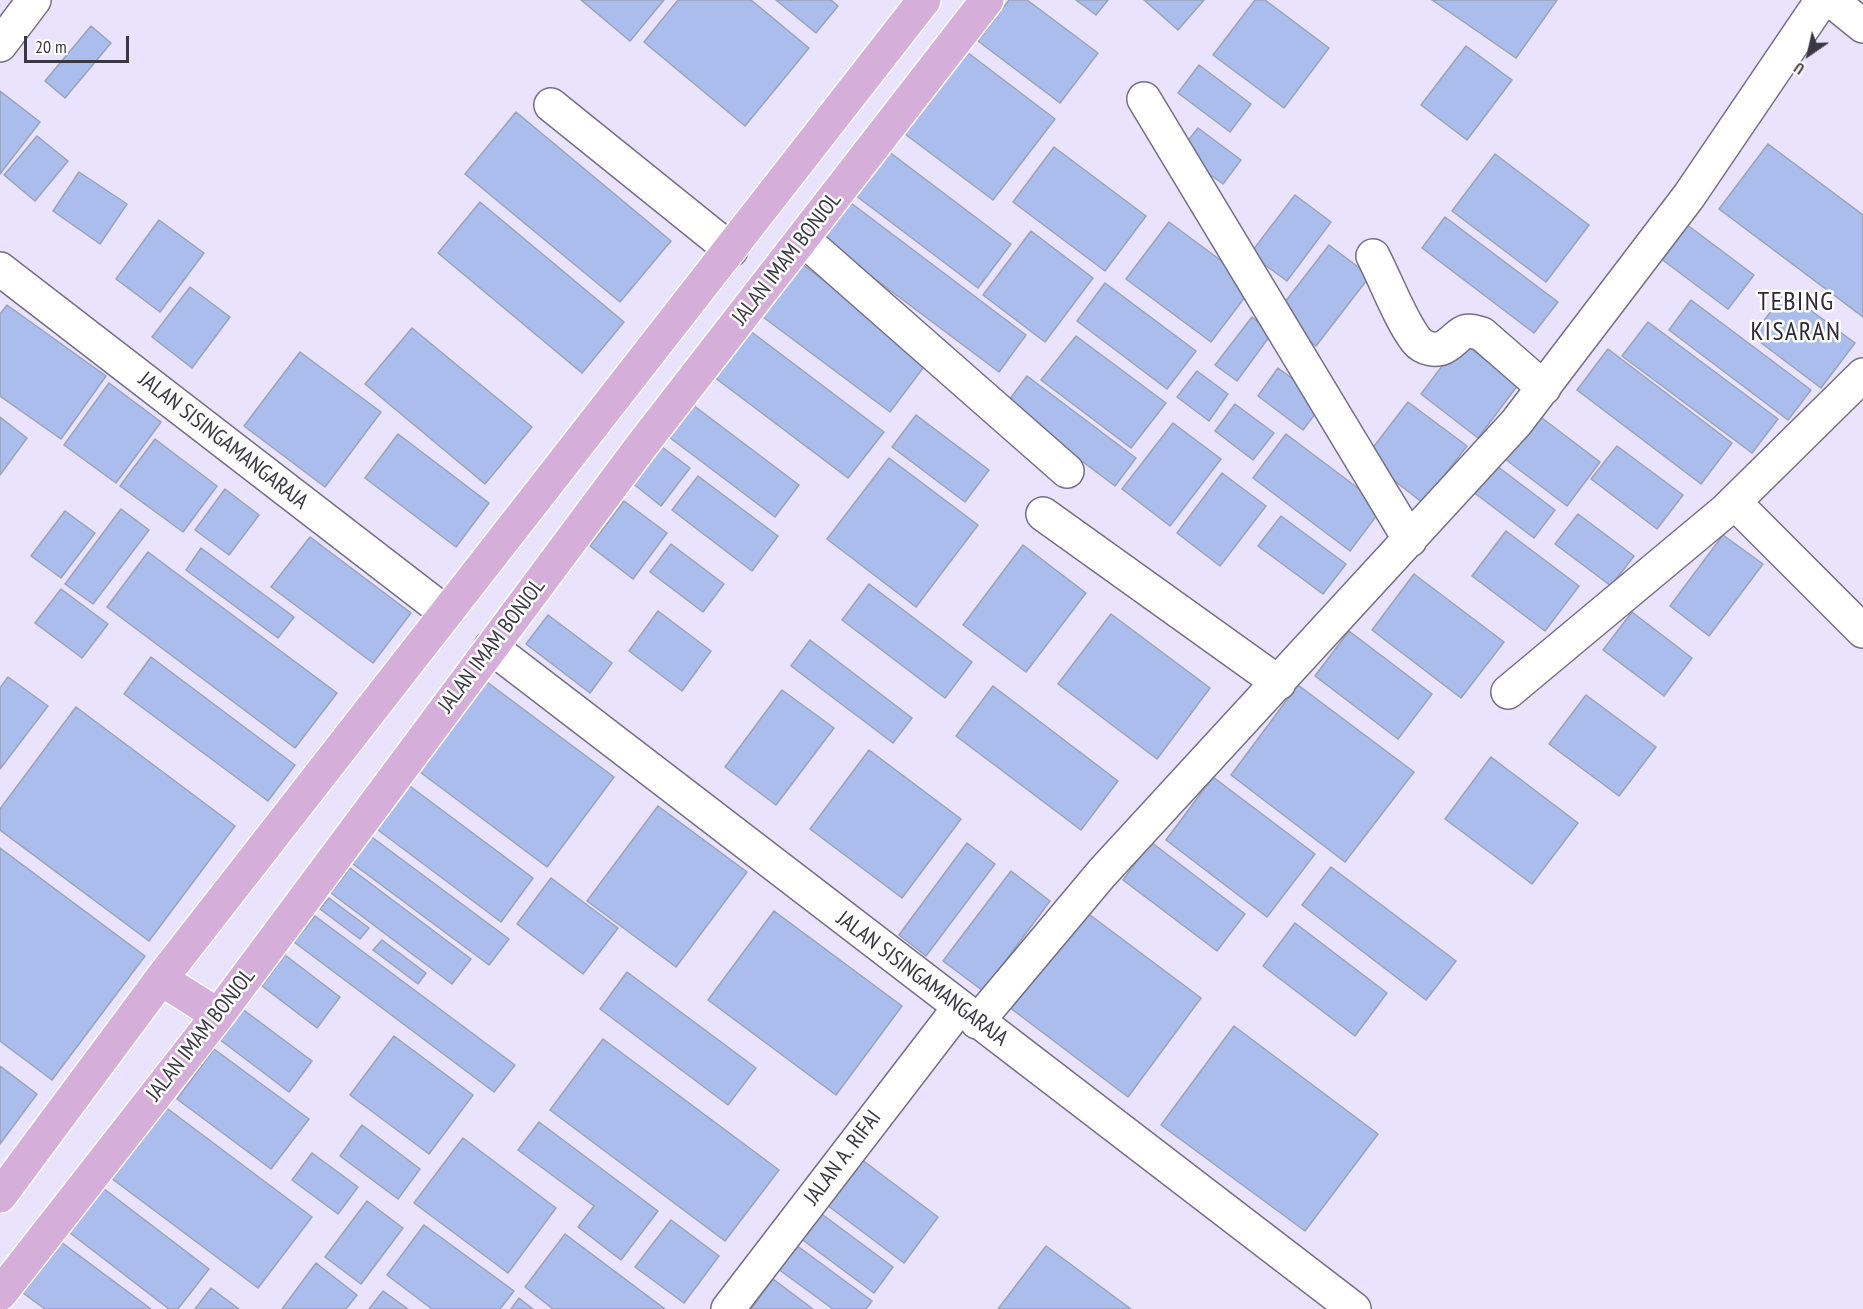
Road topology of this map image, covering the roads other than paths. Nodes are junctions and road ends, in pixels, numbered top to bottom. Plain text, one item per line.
1 (34, 0) edge
2 (924, 0) edge
3 (987, 0) edge
4 (1822, 0) edge
5 (1831, 0) edge
6 (1863, 26) edge
7 (0, 45) edge
8 (1144, 99) dead end
9 (551, 105) dead end
10 (803, 239) junction
11 (731, 250) junction
12 (1373, 256) dead end
13 (0, 269) edge
14 (1863, 375) edge
15 (1544, 388) junction
16 (1067, 471) dead end
17 (1734, 502) junction
18 (1043, 514) dead end
19 (1410, 540) junction
20 (446, 612) junction
21 (1863, 632) edge
22 (491, 647) junction
23 (1279, 683) junction
24 (1508, 692) dead end
25 (161, 979) junction
26 (218, 1015) junction
27 (968, 1015) junction
28 (0, 1196) edge
29 (0, 1294) edge
30 (728, 1309) edge
31 (1354, 1309) edge

1 - 7 street
2 - 11 main road
3 - 10 main road, JALAN IMAM BONJOL
4 - 15 street, JALAN A. RIFAI
5 - 6 street
8 - 19 street
9 - 11 street
10 - 16 street
10 - 22 main road, JALAN IMAM BONJOL
11 - 20 main road
12 - 15 street
13 - 20 street, JALAN SISINGAMANGARAJA
14 - 17 street
15 - 19 street, JALAN A. RIFAI
17 - 21 street
17 - 24 street
18 - 23 street
19 - 23 street, JALAN A. RIFAI
20 - 25 main road
22 - 26 main road, JALAN IMAM BONJOL
22 - 27 street, JALAN SISINGAMANGARAJA
23 - 27 street, JALAN A. RIFAI
25 - 26 main road
25 - 28 main road
26 - 29 main road, JALAN IMAM BONJOL
27 - 30 street, JALAN A. RIFAI
27 - 31 street, JALAN SISINGAMANGARAJA

